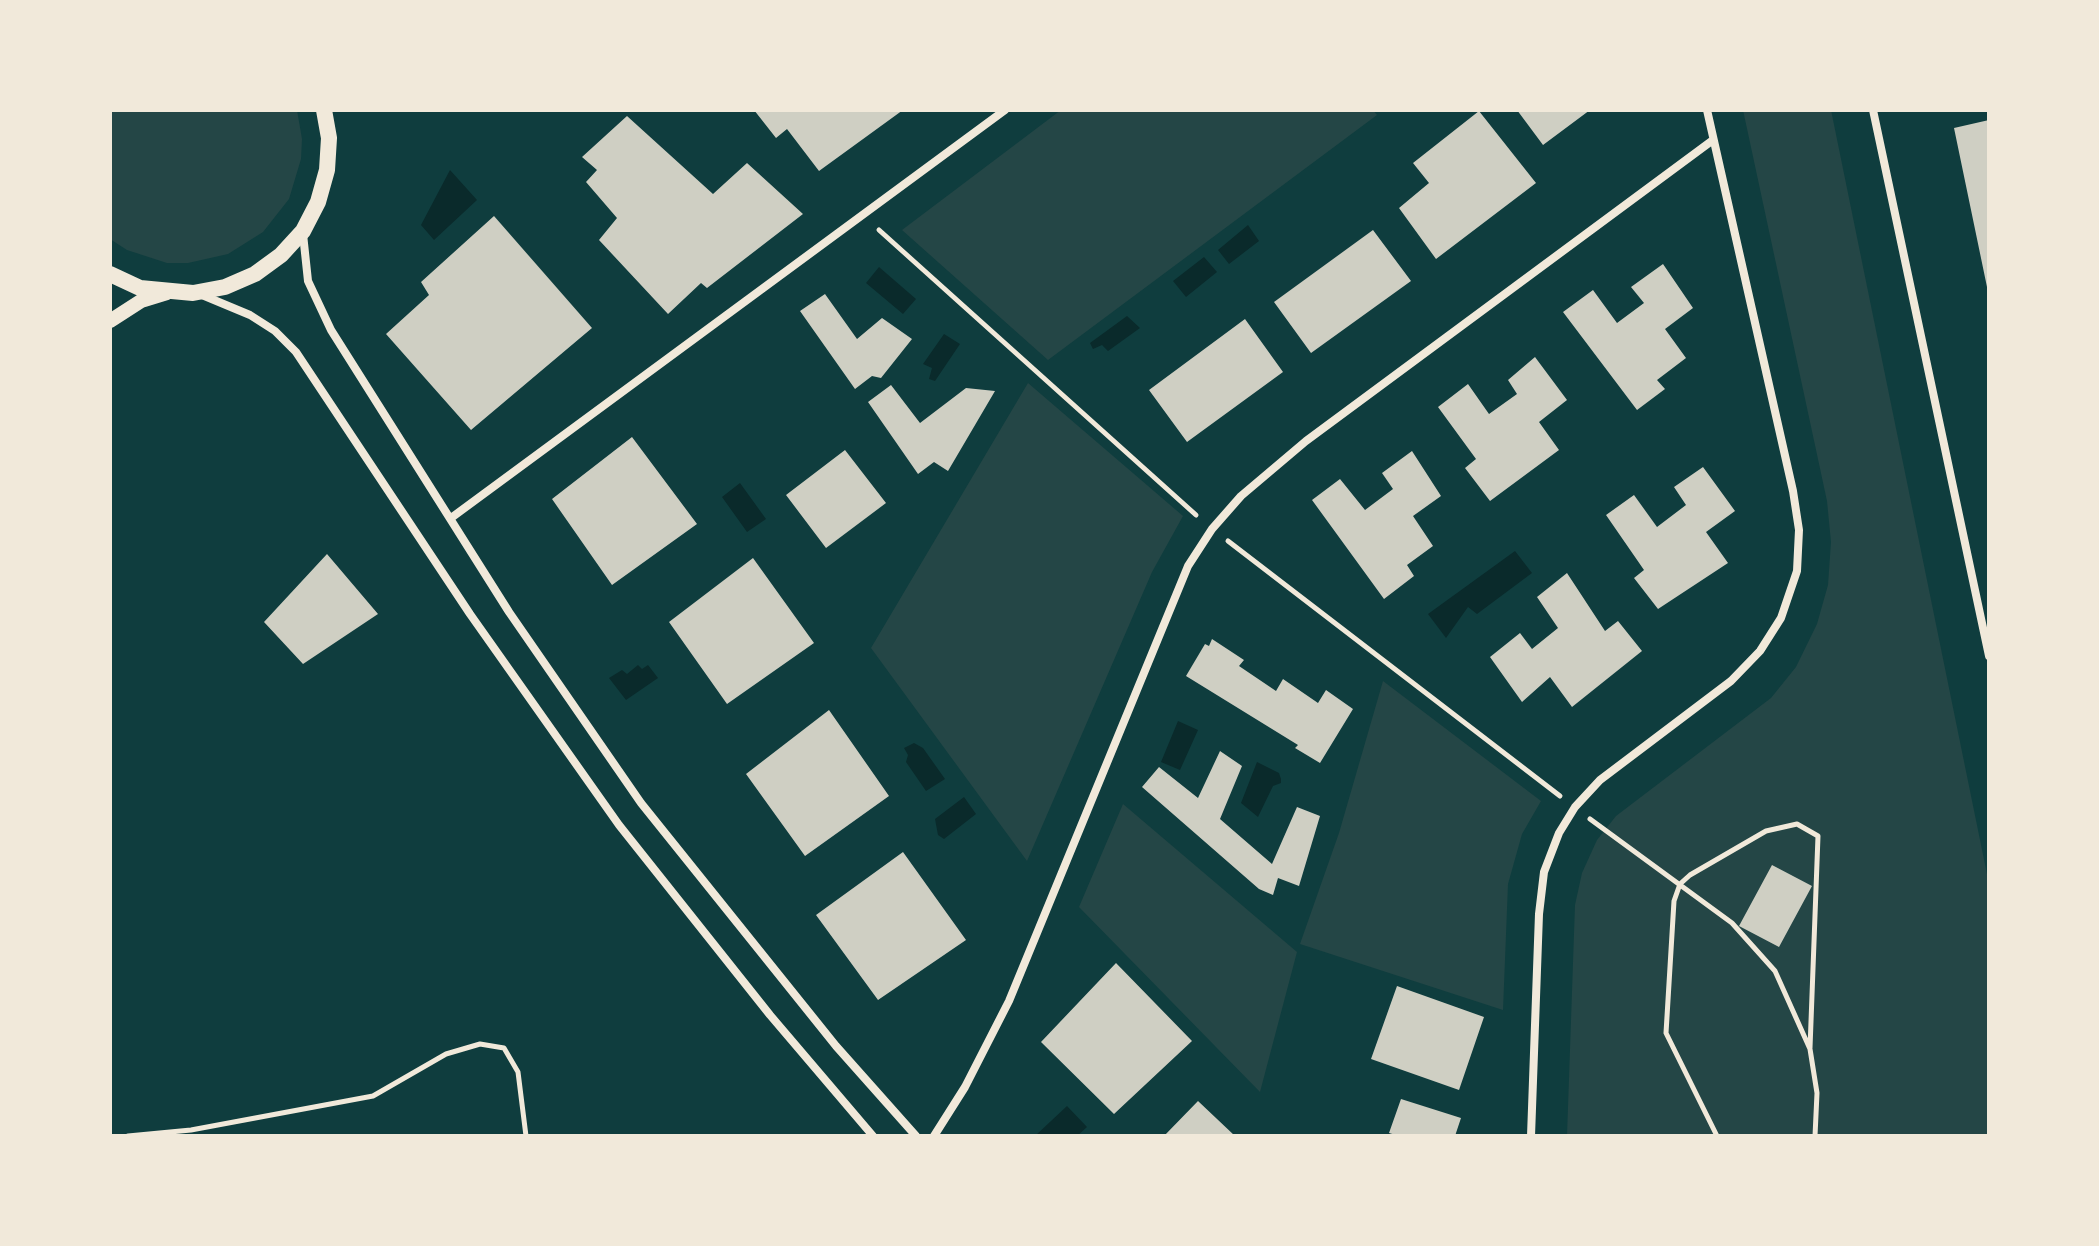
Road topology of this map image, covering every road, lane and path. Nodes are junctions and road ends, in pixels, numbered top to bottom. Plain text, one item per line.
1 (324, 110) edge
2 (1005, 110) edge
3 (1707, 110) edge
4 (1873, 110) edge
5 (1713, 140) junction
6 (303, 231) junction
7 (110, 274) edge
8 (167, 293) junction
9 (193, 293) junction
10 (110, 321) edge
11 (451, 518) junction
12 (1989, 656) edge
13 (1604, 831) dead end
14 (1680, 884) junction
15 (1810, 1049) junction
16 (128, 1136) edge
17 (526, 1136) edge
18 (873, 1136) edge
19 (916, 1136) edge
20 (934, 1136) edge
21 (1531, 1136) edge
22 (1717, 1136) edge
23 (1815, 1136) edge

1 - 6 main road
2 - 11 street
3 - 5 street
4 - 12 street
5 - 20 street
5 - 21 street
6 - 9 main road
6 - 11 street
7 - 8 main road
8 - 9 main road
8 - 10 street
9 - 18 street
11 - 19 street
13 - 14 path
14 - 15 path
14 - 15 path
14 - 22 path
15 - 23 path
16 - 17 path

